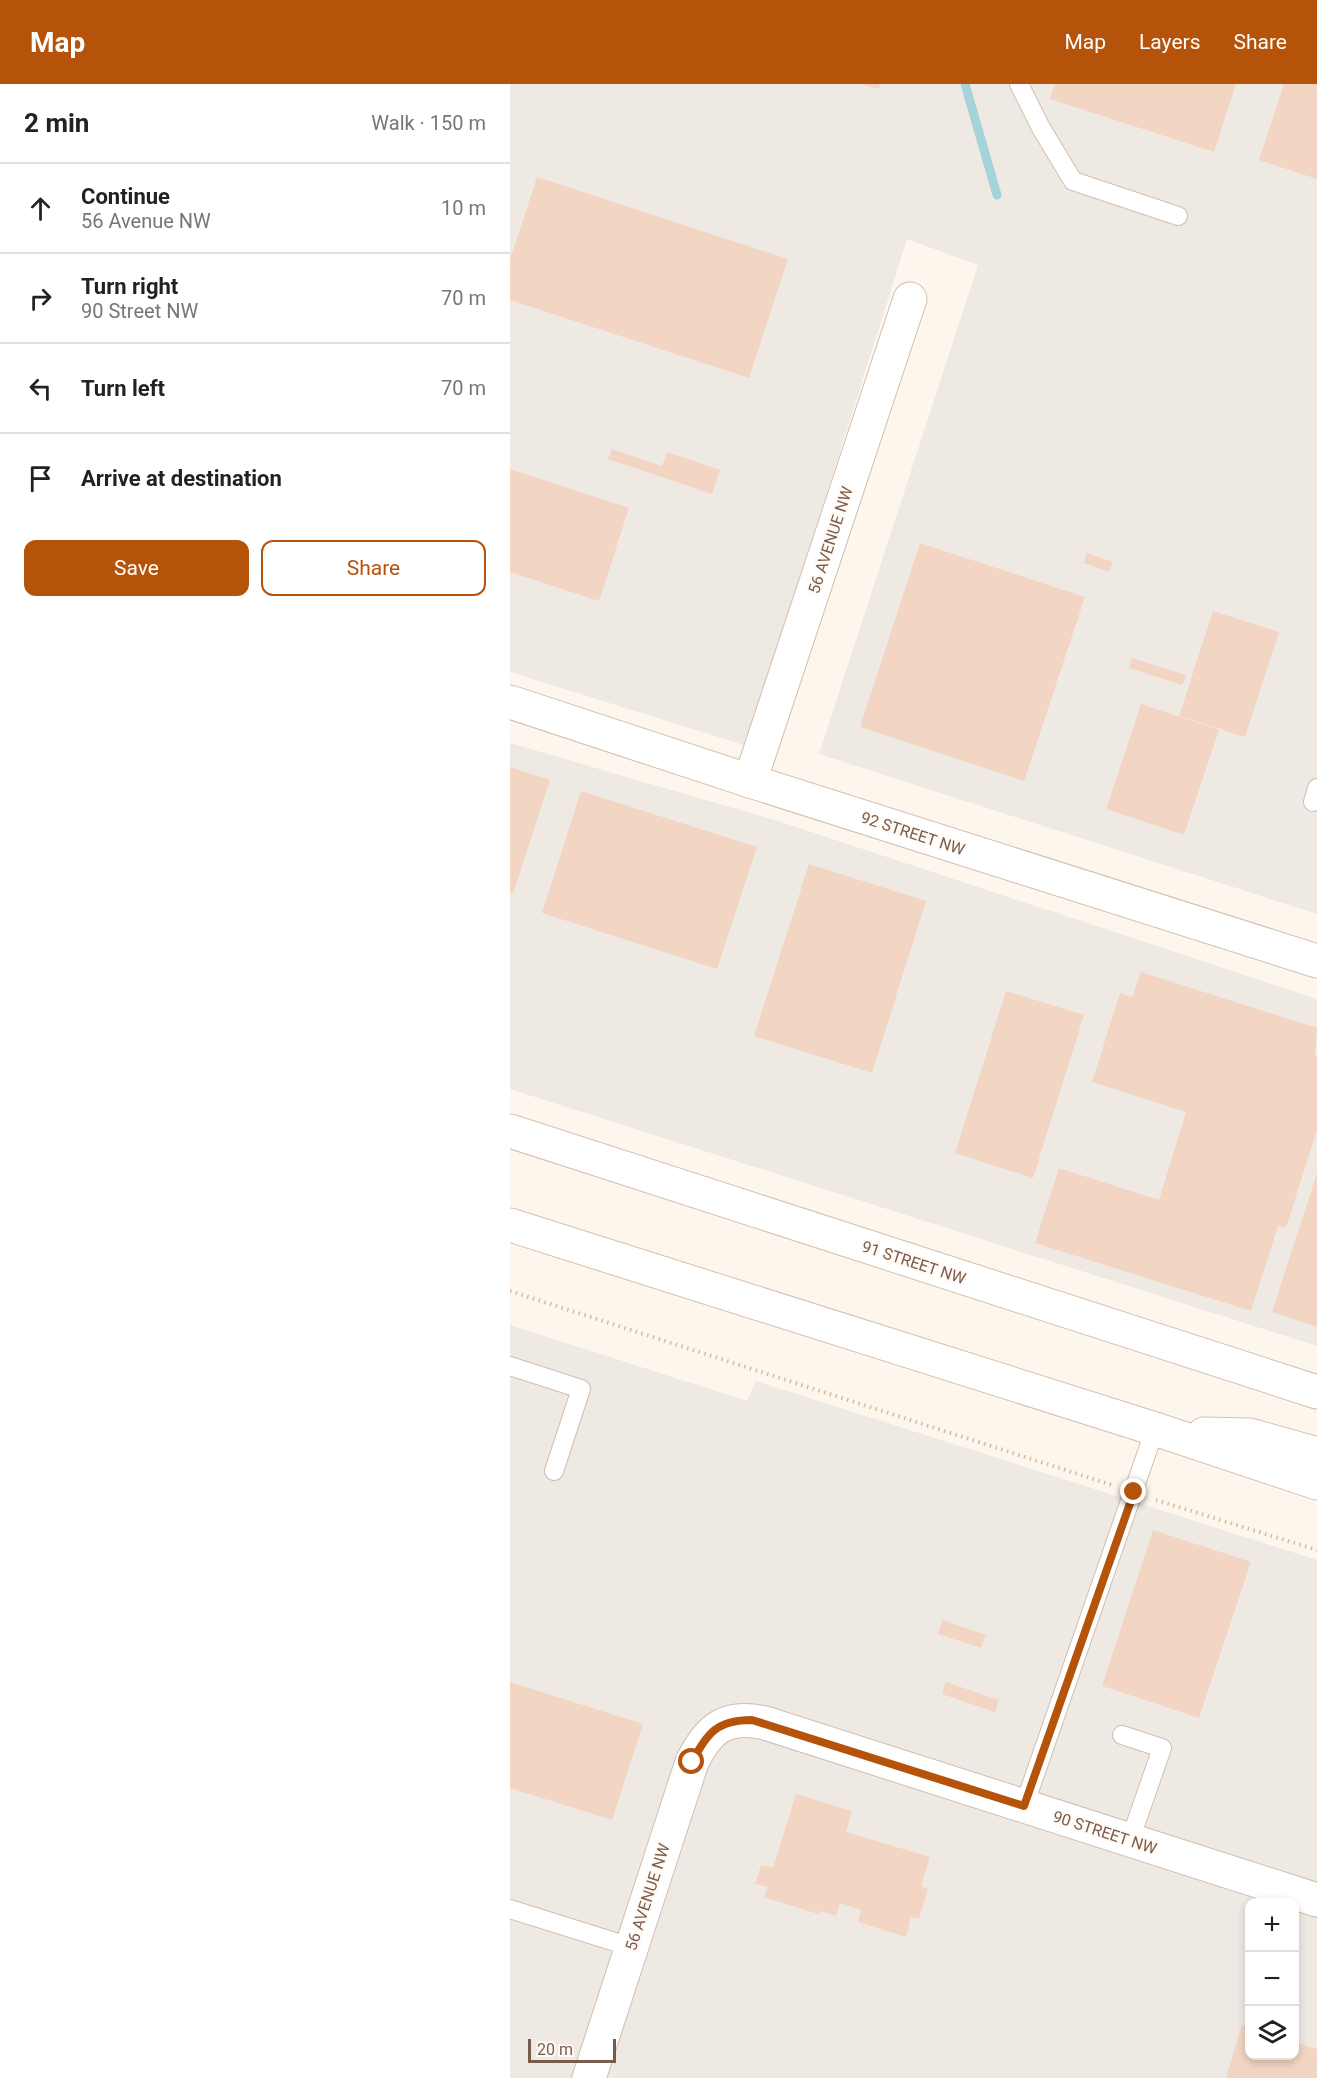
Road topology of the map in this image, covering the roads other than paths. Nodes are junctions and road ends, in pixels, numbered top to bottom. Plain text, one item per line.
1 (1019, 84) edge
2 (1178, 216) dead end
3 (910, 299) dead end
4 (510, 702) edge
5 (750, 781) junction
6 (1317, 961) edge
7 (510, 1131) edge
8 (510, 1225) edge
9 (510, 1366) edge
10 (1317, 1392) edge
11 (1160, 1430) junction
12 (1317, 1454) edge
13 (554, 1471) dead end
14 (1317, 1483) edge
15 (721, 1726) joint
16 (1122, 1735) dead end
17 (1024, 1806) junction
18 (1130, 1840) junction
19 (1317, 1900) edge
20 (510, 1909) edge
21 (631, 1947) junction
22 (589, 2078) edge

1 - 2 lane
3 - 5 street, 56 AVENUE NW
4 - 5 street, 92 STREET NW
5 - 6 street, 92 STREET NW
7 - 10 street, 91 STREET NW
8 - 11 street
9 - 13 lane
11 - 12 street
11 - 14 street
11 - 17 lane
15 - 17 street, 90 STREET NW
15 - 21 street, 56 AVENUE NW
16 - 18 lane
17 - 18 street, 90 STREET NW
18 - 19 street, 90 STREET NW
20 - 21 lane
21 - 22 street, 56 AVENUE NW

